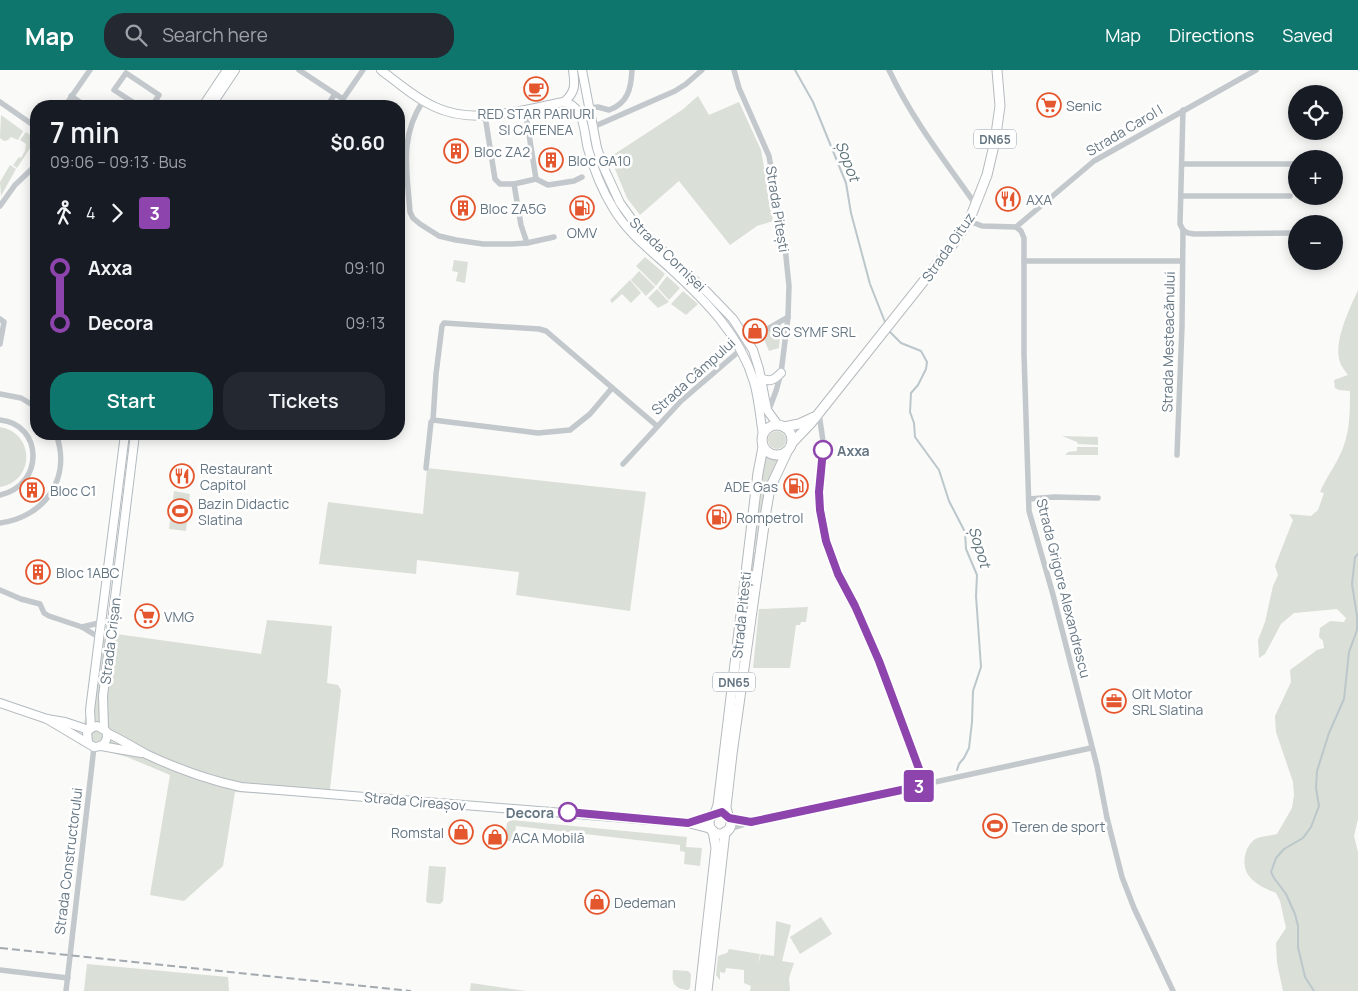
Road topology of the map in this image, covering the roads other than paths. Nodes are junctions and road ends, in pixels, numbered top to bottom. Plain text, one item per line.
1 (90, 70) edge
2 (227, 70) edge
3 (235, 70) edge
4 (299, 70) edge
5 (363, 70) edge
6 (381, 70) edge
7 (573, 70) edge
8 (582, 70) edge
9 (632, 70) edge
10 (702, 70) edge
11 (734, 70) edge
12 (889, 70) edge
13 (998, 70) edge
14 (1256, 70) edge
15 (335, 94) junction
16 (71, 96) junction
17 (69, 100) edge
18 (77, 100) edge
19 (130, 100) edge
20 (156, 100) edge
21 (207, 100) edge
22 (215, 100) edge
23 (331, 100) edge
24 (423, 101) junction
25 (0, 102) edge
26 (564, 102) junction
27 (590, 108) junction
28 (525, 109) junction
29 (1183, 110) junction
30 (485, 116) junction
31 (30, 123) edge
32 (593, 127) junction
33 (601, 160) junction
34 (592, 162) junction
35 (1182, 164) junction
36 (1288, 164) edge
37 (30, 171) edge
38 (582, 177) dead end
39 (536, 179) junction
40 (514, 184) junction
41 (616, 194) junction
42 (1181, 196) junction
43 (1288, 196) edge
44 (608, 198) junction
45 (976, 205) junction
46 (0, 206) edge
47 (969, 221) junction
48 (1016, 227) junction
49 (1183, 230) junction
50 (1288, 233) edge
51 (554, 237) dead end
52 (528, 243) junction
53 (1024, 261) junction
54 (1182, 261) junction
55 (788, 317) junction
56 (0, 320) edge
57 (748, 343) junction
58 (0, 344) edge
59 (741, 350) junction
60 (781, 373) junction
61 (761, 378) junction
62 (612, 388) junction
63 (0, 394) edge
64 (30, 403) edge
65 (768, 412) junction
66 (819, 414) junction
67 (0, 420) edge
68 (433, 420) junction
69 (657, 426) junction
70 (781, 426) junction
71 (763, 435) junction
72 (58, 440) edge
73 (123, 440) edge
74 (134, 440) edge
75 (792, 442) junction
76 (764, 446) junction
77 (787, 452) junction
78 (1177, 455) dead end
79 (623, 464) dead end
80 (426, 468) dead end
81 (0, 496) edge
82 (1098, 498) dead end
83 (1028, 499) junction
84 (0, 523) edge
85 (0, 590) edge
86 (112, 620) junction
87 (102, 622) junction
88 (82, 627) junction
89 (100, 638) junction
90 (738, 678) junction
91 (0, 703) edge
92 (47, 719) junction
93 (90, 729) junction
94 (105, 731) junction
95 (94, 745) junction
96 (1091, 748) junction
97 (147, 754) junction
98 (925, 785) junction
99 (713, 815) junction
100 (728, 817) junction
101 (751, 822) junction
102 (688, 823) junction
103 (712, 830) junction
104 (726, 831) junction
105 (0, 970) edge
106 (68, 978) junction
107 (66, 991) edge
108 (700, 991) edge
109 (707, 991) edge
110 (1173, 991) edge

1 - 16 street
2 - 21 main road
3 - 22 main road
4 - 15 street
5 - 15 street
6 - 24 main road
7 - 26 main road
8 - 27 main road, Strada Cornișei
9 - 27 street
10 - 32 street
11 - 55 street, Strada Pitești
12 - 45 street, Strada Oituz
13 - 45 main road, DN65
14 - 29 street, Strada Carol I
15 - 23 street
16 - 17 street
16 - 18 street
19 - 20 street
24 - 30 main road
24 - 52 street
25 - 31 street
26 - 28 main road
26 - 34 main road, Strada Cornișei
27 - 32 main road, Strada Cornișei
28 - 30 main road
28 - 39 street
29 - 35 street, Strada Mesteacănului
29 - 48 street, Strada Carol I
30 - 40 street
32 - 33 main road, Strada Cornișei
33 - 34 main road
33 - 41 main road, Strada Cornișei
34 - 44 main road, Strada Cornișei
35 - 36 street
35 - 42 street, Strada Mesteacănului
37 - 46 street
38 - 39 street
39 - 40 street
40 - 52 street
41 - 44 main road
41 - 57 main road, Strada Cornișei
42 - 43 street
42 - 49 street, Strada Mesteacănului
44 - 59 main road, Strada Cornișei
45 - 47 main road, Strada Oituz / DN65
47 - 48 street
47 - 66 main road, Strada Oituz / DN65
48 - 53 street, Strada Grigore Alexandrescu
49 - 50 street
49 - 54 street, Strada Mesteacănului
51 - 52 street
53 - 54 street
53 - 83 street, Strada Grigore Alexandrescu
54 - 78 street, Strada Mesteacănului
55 - 57 street, Strada Câmpului
55 - 60 street, Strada Pitești
56 - 58 street
57 - 59 street, Strada Câmpului
57 - 61 main road, Strada Cornișei
59 - 69 street, Strada Câmpului
59 - 71 main road, Strada Cornișei
60 - 61 main road
60 - 65 street, Strada Pitești
61 - 65 main road, Strada Cornișei
62 - 68 street
62 - 68 street
62 - 69 street
63 - 64 street
65 - 70 main road, Strada Cornișei
66 - 70 main road, Strada Oituz / DN65
66 - 75 main road, Strada Oituz / DN65
66 - 98 street
67 - 81 street
68 - 80 street
69 - 79 street, Strada Câmpului
70 - 71 main road
70 - 75 main road
71 - 76 main road
72 - 84 street
73 - 87 main road, Strada Crișan
74 - 86 main road, Strada Crișan
75 - 77 main road
76 - 77 main road
76 - 90 main road, Strada Pitești / DN65
77 - 90 main road, Strada Pitești / DN65
82 - 83 street
83 - 96 street, Strada Grigore Alexandrescu
85 - 88 street
86 - 87 street
86 - 94 main road, Strada Crișan
87 - 88 street
87 - 89 main road, Strada Crișan
88 - 89 street
89 - 93 main road, Strada Crișan
90 - 99 main road, Strada Pitești / DN65
90 - 100 main road, Strada Pitești / DN65
91 - 92 main road, Strada Cireașov
92 - 93 main road, Strada Cireașov
92 - 95 main road, Strada Cireașov
93 - 94 main road
93 - 95 main road
94 - 95 main road
94 - 97 main road, Strada Cireașov
95 - 97 main road, Strada Cireașov
95 - 106 street, Strada Constructorului
96 - 98 street
96 - 110 street, Strada Grigore Alexandrescu
97 - 102 main road, Strada Cireașov
98 - 101 street
99 - 100 main road
99 - 102 main road, Strada Cireașov
99 - 103 main road, Strada Pitești / DN65
100 - 101 street
100 - 104 main road, Strada Pitești / DN65
101 - 104 street
102 - 103 main road, Strada Cireașov
103 - 104 main road
103 - 108 main road, Strada Pitești / DN65
104 - 109 main road, Strada Pitești / DN65
105 - 106 street
106 - 107 street, Strada Constructorului

